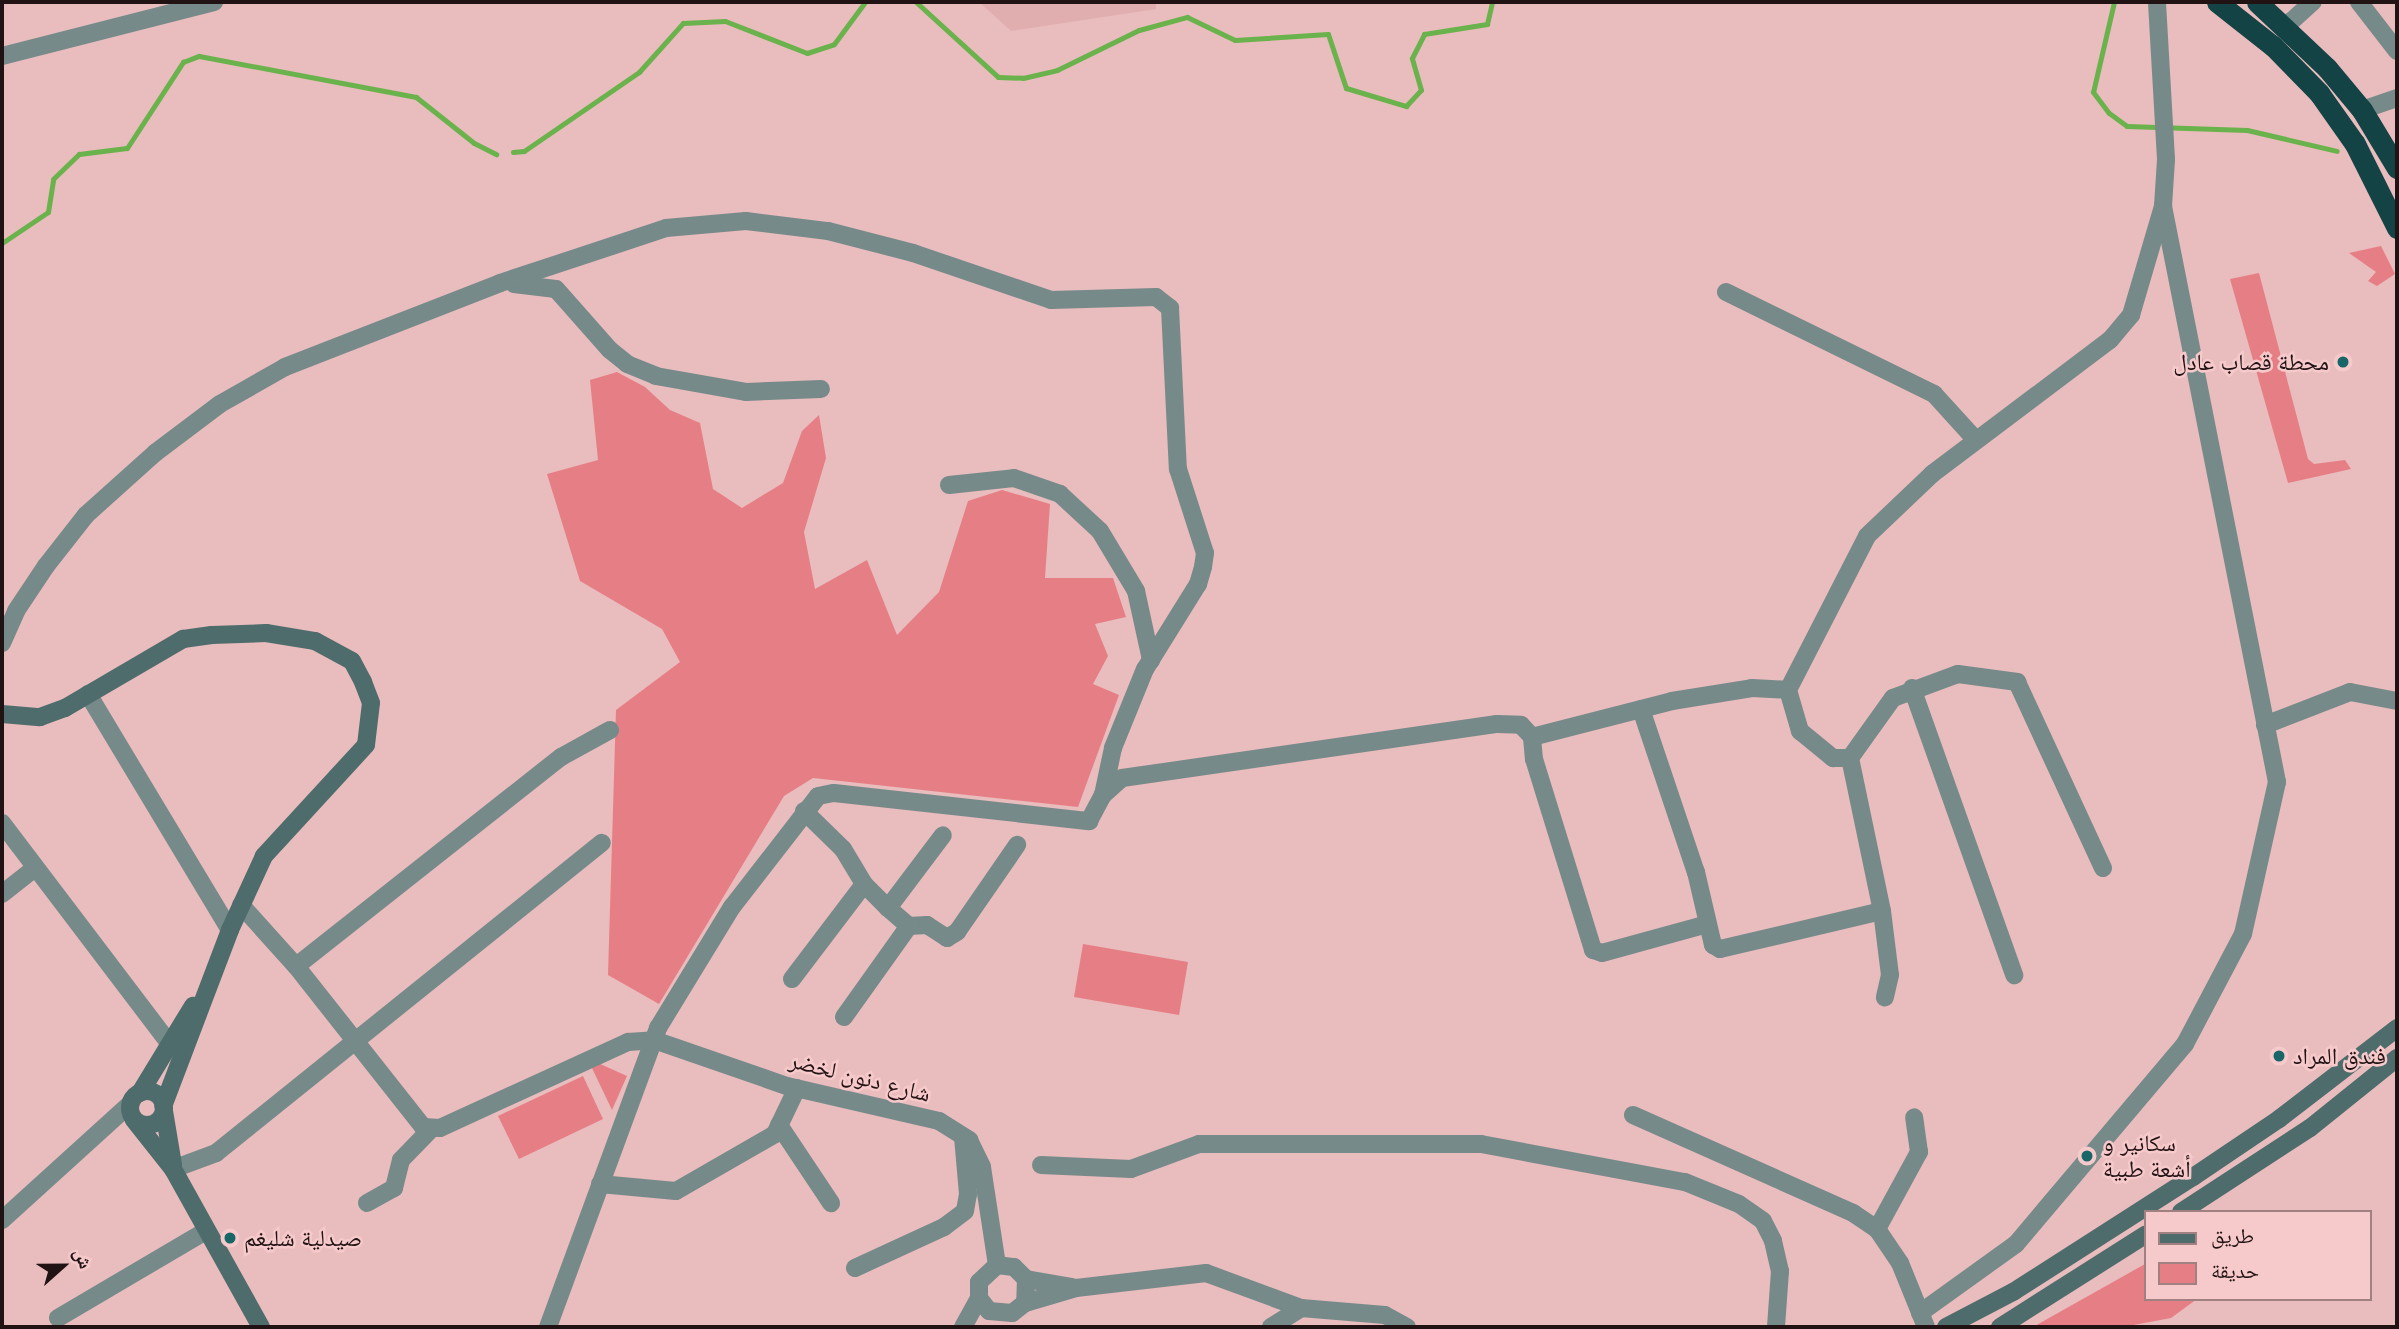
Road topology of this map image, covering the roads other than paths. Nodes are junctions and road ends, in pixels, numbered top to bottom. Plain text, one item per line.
1 (214, 2) edge
2 (2157, 2) edge
3 (2217, 2) edge
4 (2257, 2) edge
5 (2313, 2) edge
6 (2359, 2) edge
7 (2286, 26) junction
8 (2397, 51) edge
9 (2, 56) edge
10 (2397, 98) edge
11 (2362, 110) junction
12 (2397, 168) edge
13 (2162, 206) junction
14 (2397, 228) edge
15 (500, 283) junction
16 (1726, 292) dead end
17 (821, 389) dead end
18 (1975, 439) junction
19 (949, 485) dead end
20 (2, 643) edge
21 (1151, 660) junction
22 (1912, 688) junction
23 (1788, 690) junction
24 (88, 694) junction
25 (2397, 701) edge
26 (1641, 709) junction
27 (2, 714) edge
28 (2265, 725) junction
29 (610, 730) dead end
30 (1532, 737) junction
31 (1850, 758) junction
32 (1103, 795) junction
33 (804, 811) junction
34 (2, 822) edge
35 (943, 835) dead end
36 (603, 843) dead end
37 (1017, 845) dead end
38 (35, 868) junction
39 (2103, 868) dead end
40 (864, 884) junction
41 (2, 894) edge
42 (241, 905) junction
43 (888, 908) junction
44 (1882, 911) junction
45 (1707, 924) junction
46 (909, 926) junction
47 (230, 930) junction
48 (296, 966) junction
49 (2014, 975) dead end
50 (212, 977) junction
51 (792, 979) dead end
52 (1885, 997) dead end
53 (845, 1017) dead end
54 (2397, 1028) edge
55 (358, 1039) junction
56 (654, 1040) junction
57 (169, 1043) junction
58 (2397, 1058) edge
59 (797, 1088) junction
60 (135, 1105) junction
61 (163, 1108) junction
62 (1633, 1115) dead end
63 (1914, 1117) dead end
64 (779, 1125) junction
65 (431, 1129) junction
66 (963, 1137) junction
67 (1041, 1165) dead end
68 (173, 1169) junction
69 (600, 1184) junction
70 (367, 1203) dead end
71 (831, 1203) dead end
72 (2184, 1210) edge
73 (2, 1220) edge
74 (1877, 1230) junction
75 (204, 1232) junction
76 (2144, 1236) edge
77 (997, 1265) junction
78 (855, 1269) dead end
79 (1026, 1279) junction
80 (1076, 1288) junction
81 (979, 1298) junction
82 (1025, 1303) junction
83 (1301, 1308) junction
84 (58, 1318) dead end
85 (1002, 1319) edge
86 (1923, 1320) edge
87 (261, 1327) edge
88 (548, 1327) edge
89 (963, 1327) edge
90 (976, 1327) edge
91 (1271, 1327) edge
92 (1407, 1327) edge
93 (1776, 1327) edge
94 (1946, 1327) edge
95 (2000, 1327) edge

1 - 9 street
2 - 13 street
3 - 14 highway
4 - 7 highway
5 - 7 street
6 - 8 street
7 - 11 highway
10 - 11 street
11 - 12 highway
13 - 18 street
13 - 28 street
15 - 17 street
15 - 20 street
15 - 21 street
16 - 18 street
18 - 23 street
19 - 21 street
21 - 32 street
22 - 31 street
22 - 39 street
22 - 49 street
23 - 26 street
23 - 31 street
24 - 27 main road
24 - 42 main road
24 - 47 street
25 - 28 street
26 - 30 street
26 - 45 street
28 - 86 street
29 - 48 street
30 - 32 street
30 - 45 street
31 - 44 street
32 - 33 street
33 - 40 street
33 - 56 street
34 - 38 street
35 - 43 street
36 - 55 street
37 - 46 street
38 - 41 street
38 - 57 street
40 - 43 street
40 - 51 street
42 - 47 main road
42 - 48 street
43 - 46 street
44 - 45 street
44 - 52 street
46 - 53 street
47 - 50 main road
48 - 55 street
50 - 57 main road
50 - 61 main road
54 - 94 main road
55 - 65 street
55 - 68 street
56 - 59 street, شارع دنون لخضر
56 - 65 street
56 - 69 street
57 - 60 main road
58 - 72 main road
59 - 64 street
59 - 66 street, شارع دنون لخضر
60 - 61 main road
60 - 61 main road
60 - 68 main road
60 - 73 street
61 - 68 main road
62 - 74 street
63 - 74 street
64 - 69 street
64 - 71 street
65 - 70 street
66 - 77 street, شارع دنون لخضر
66 - 78 street
67 - 93 street
68 - 75 main road
69 - 88 street
74 - 86 street
75 - 84 street
75 - 87 main road
76 - 95 main road
77 - 79 street
77 - 81 street
79 - 80 street
79 - 82 street
80 - 82 street
80 - 83 street
81 - 85 street
81 - 89 street
82 - 85 street
83 - 91 street
83 - 92 street
85 - 90 street

